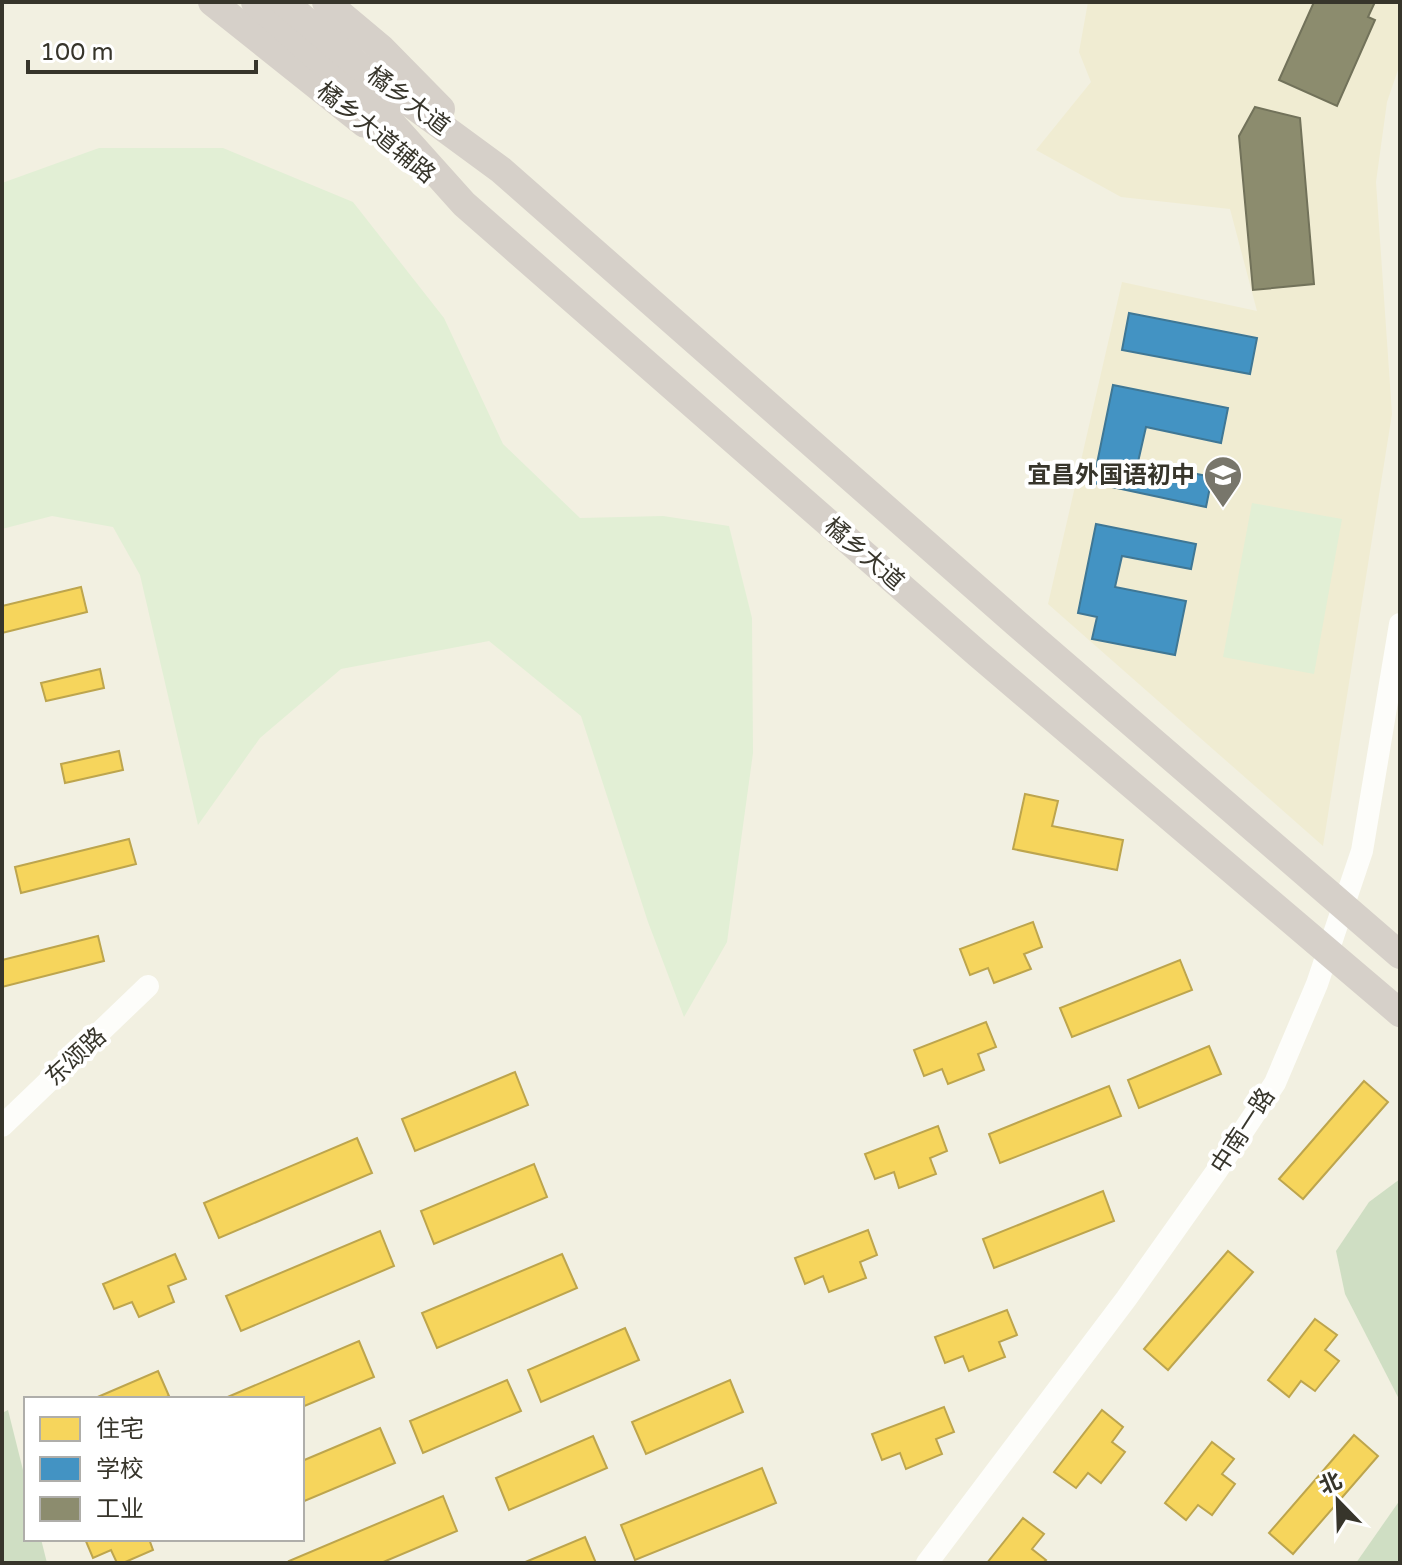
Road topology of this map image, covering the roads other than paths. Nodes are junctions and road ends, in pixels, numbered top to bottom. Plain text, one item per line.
1 (212, 2) edge
2 (255, 2) edge
3 (284, 2) edge
4 (326, 2) edge
5 (350, 72) junction
6 (501, 170) junction
7 (464, 204) junction
8 (1400, 624) edge
9 (1400, 955) edge
10 (148, 986) dead end
11 (1400, 1013) edge
12 (2, 1126) edge
13 (927, 1563) edge

1 - 7 main road, 橘乡大道辅路
2 - 5 main road
3 - 5 main road
4 - 6 main road
5 - 6 main road, 橘乡大道
5 - 7 main road, 橘乡大道
6 - 9 main road, 橘乡大道
7 - 11 main road, 橘乡大道
8 - 13 street, 中南一路
10 - 12 street, 东颂路

